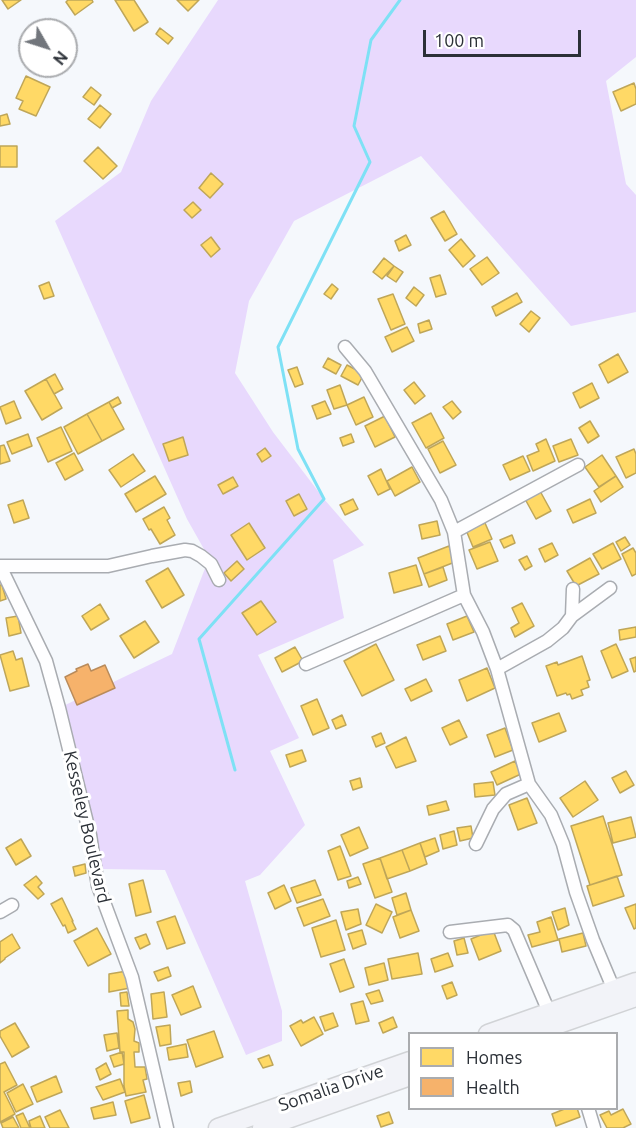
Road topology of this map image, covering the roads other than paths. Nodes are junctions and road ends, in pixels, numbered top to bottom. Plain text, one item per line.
1 (345, 347) dead end
2 (578, 465) dead end
3 (454, 532) junction
4 (0, 566) edge
5 (219, 580) dead end
6 (610, 588) dead end
7 (573, 589) dead end
8 (464, 595) junction
9 (572, 615) junction
10 (306, 664) dead end
11 (497, 669) junction
12 (529, 784) junction
13 (476, 844) dead end
14 (12, 905) dead end
15 (0, 912) edge
16 (450, 932) dead end
17 (636, 982) edge
18 (614, 990) junction
19 (636, 996) edge
20 (557, 1023) edge
21 (501, 1032) edge
22 (535, 1032) edge
23 (408, 1061) edge
24 (408, 1077) edge
25 (589, 1110) edge
26 (167, 1128) edge
27 (218, 1128) edge
28 (262, 1128) edge
29 (594, 1128) edge

1 - 3 street
2 - 3 street
3 - 8 street
4 - 5 street
4 - 26 street, Kesseley Boulevard
6 - 9 street
7 - 9 street
8 - 10 street
8 - 11 street
9 - 11 street
11 - 12 street
12 - 13 street
12 - 18 street
14 - 15 street
16 - 20 street
17 - 18 main road
18 - 20 main road
19 - 20 main road
20 - 21 main road
20 - 22 main road
23 - 27 main road, Somalia Drive
24 - 28 main road, Somalia Drive
25 - 29 street

